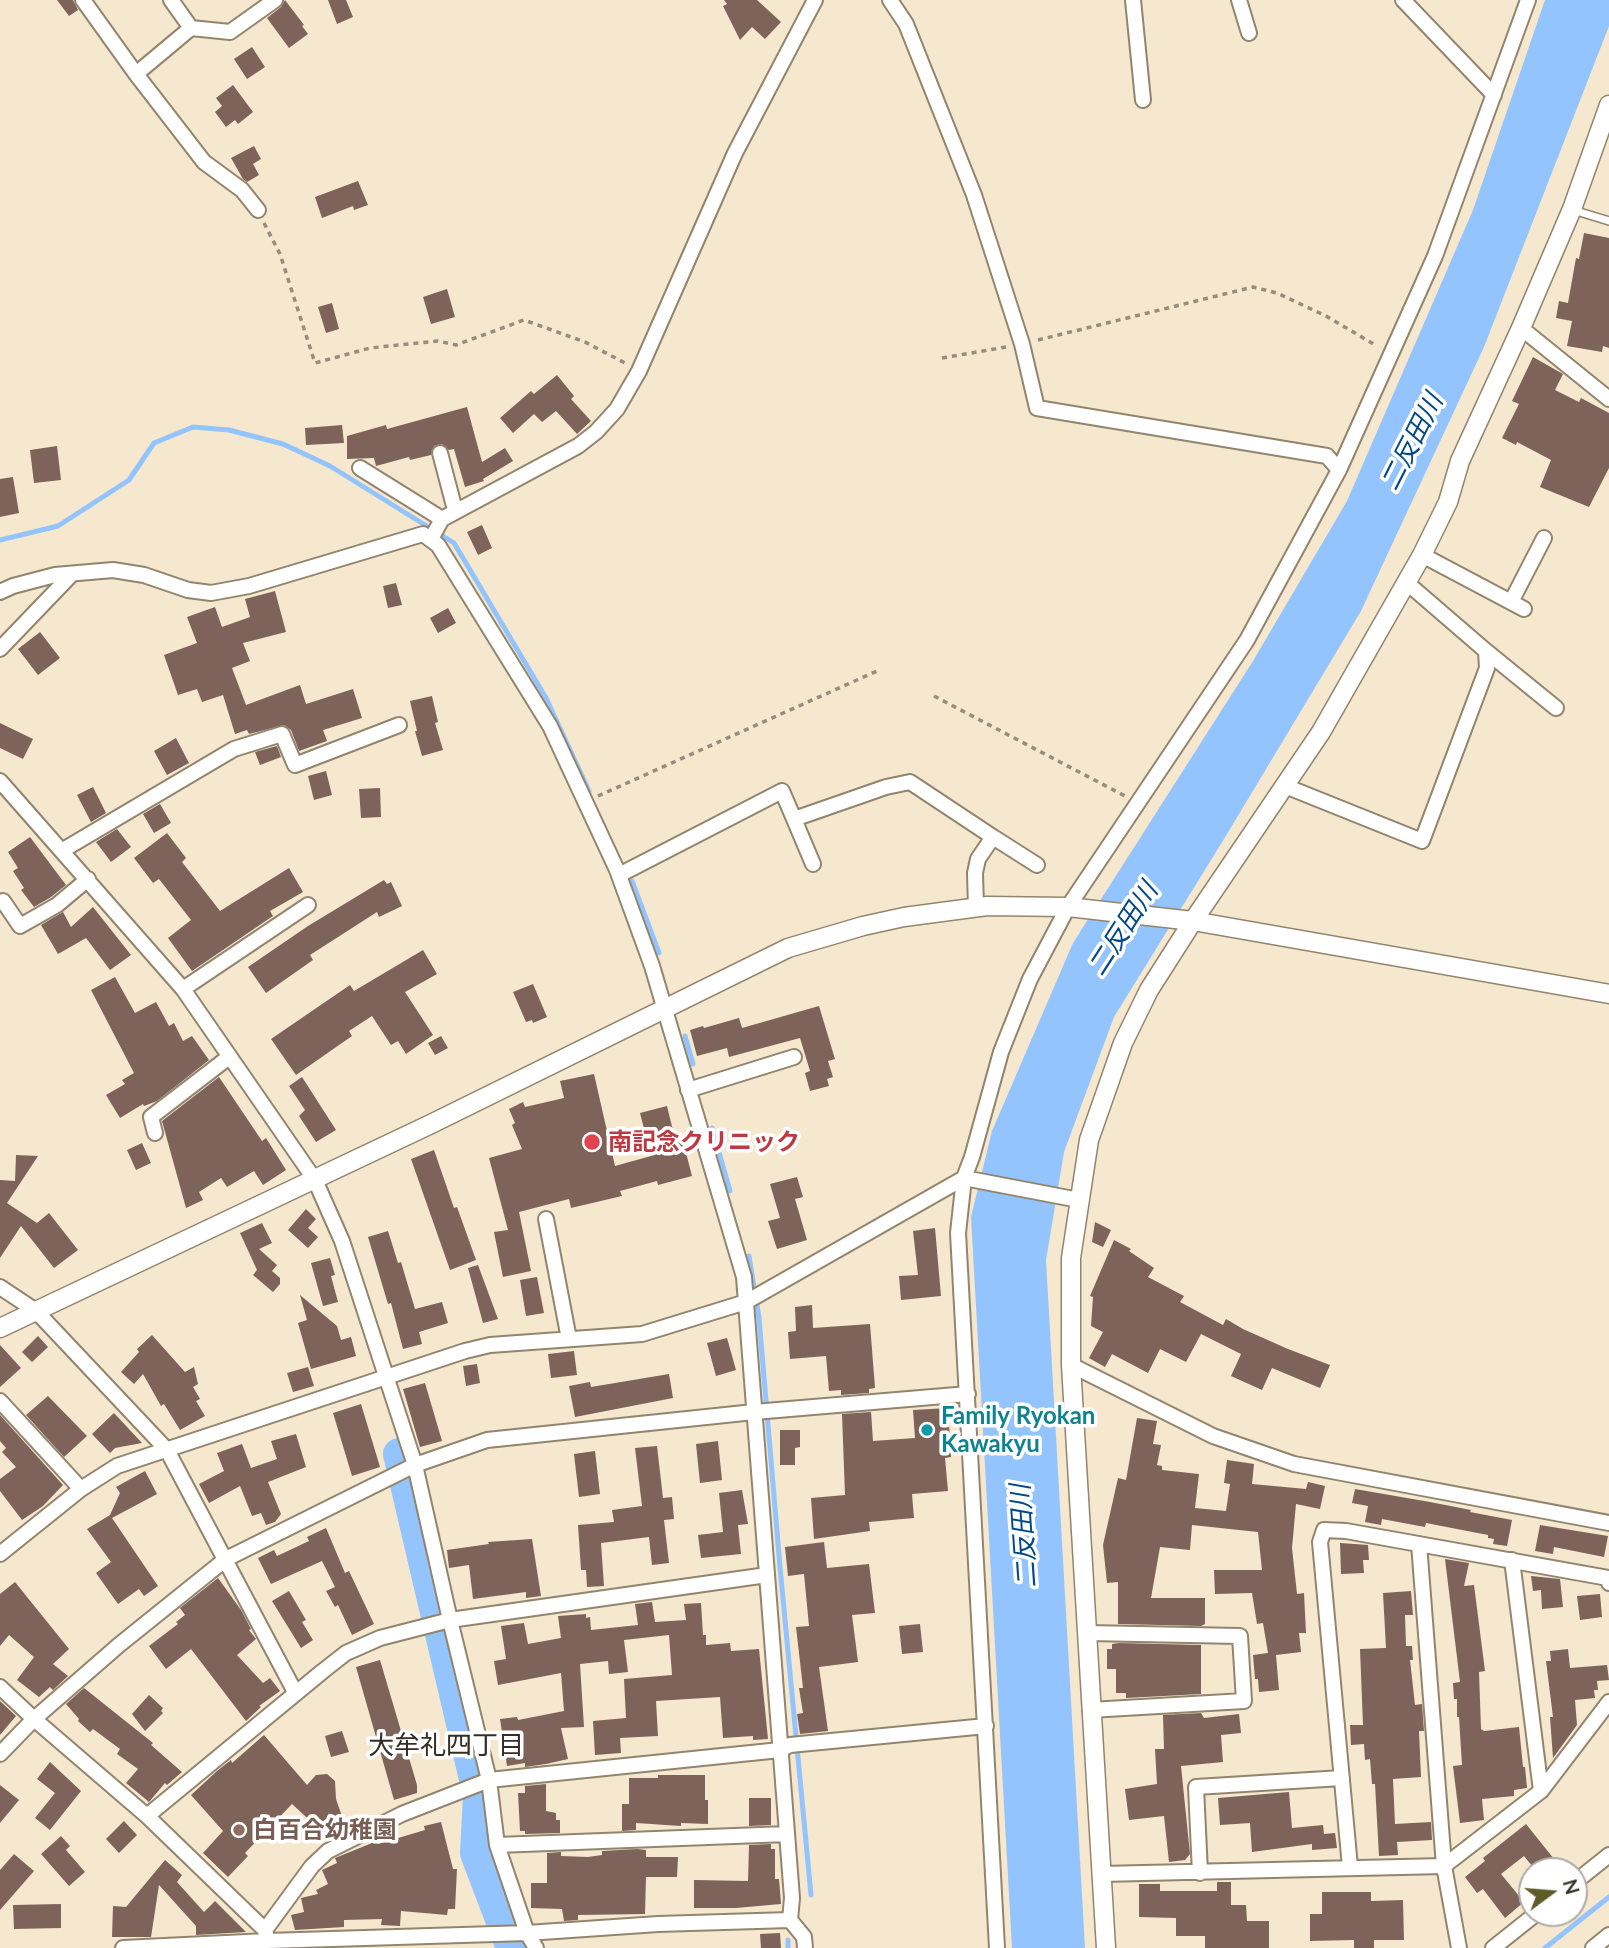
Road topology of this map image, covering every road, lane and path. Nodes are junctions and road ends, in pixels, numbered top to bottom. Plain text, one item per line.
1 (83, 0) edge
2 (171, 0) edge
3 (275, 0) edge
4 (815, 0) edge
5 (890, 0) edge
6 (1133, 0) edge
7 (1239, 0) edge
8 (1403, 0) edge
9 (1528, 0) edge
10 (191, 28) junction
11 (1249, 33) dead end
12 (136, 74) junction
13 (1494, 95) junction
14 (1143, 100) dead end
15 (1609, 106) edge
16 (1572, 209) junction
17 (258, 210) joint
18 (1609, 221) edge
19 (1521, 328) junction
20 (1022, 344) junction
21 (1391, 354) junction
22 (942, 358) dead end
23 (639, 371) junction
24 (1609, 399) edge
25 (440, 453) dead end
26 (360, 467) dead end
27 (1339, 470) junction
28 (455, 510) junction
29 (442, 519) junction
30 (1544, 538) dead end
31 (431, 539) junction
32 (1422, 555) junction
33 (72, 574) junction
34 (1406, 582) junction
35 (0, 592) edge
36 (0, 649) edge
37 (1486, 652) junction
38 (877, 671) dead end
39 (934, 696) dead end
40 (1556, 708) dead end
41 (399, 725) dead end
42 (0, 781) edge
43 (1285, 786) junction
44 (587, 801) junction
45 (1139, 803) junction
46 (794, 819) junction
47 (993, 837) junction
48 (62, 850) junction
49 (813, 864) dead end
50 (1037, 865) dead end
51 (619, 875) junction
52 (88, 879) junction
53 (3, 901) dead end
54 (308, 905) dead end
55 (1068, 907) junction
56 (976, 908) junction
57 (1193, 921) junction
58 (183, 989) junction
59 (1609, 994) edge
60 (664, 1009) junction
61 (229, 1057) junction
62 (794, 1057) dead end
63 (688, 1090) junction
64 (155, 1133) dead end
65 (964, 1178) junction
66 (314, 1180) junction
67 (1079, 1200) junction
68 (546, 1219) dead end
69 (0, 1287) edge
70 (749, 1300) junction
71 (36, 1311) junction
72 (0, 1328) edge
73 (569, 1339) junction
74 (1071, 1365) junction
75 (386, 1376) junction
76 (968, 1394) junction
77 (0, 1401) edge
78 (763, 1411) junction
79 (167, 1450) junction
80 (408, 1469) junction
81 (81, 1489) junction
82 (1609, 1523) edge
83 (1419, 1544) junction
84 (0, 1554) edge
85 (226, 1559) junction
86 (1512, 1560) junction
87 (767, 1575) junction
88 (1609, 1583) edge
89 (442, 1622) junction
90 (1087, 1633) junction
91 (0, 1687) edge
92 (295, 1692) junction
93 (1609, 1702) edge
94 (1090, 1710) junction
95 (34, 1720) junction
96 (986, 1726) junction
97 (791, 1746) junction
98 (0, 1754) edge
99 (1342, 1778) junction
100 (480, 1783) junction
101 (1541, 1791) junction
102 (147, 1816) junction
103 (787, 1834) junction
104 (497, 1845) junction
105 (1609, 1855) edge
106 (1444, 1866) junction
107 (1350, 1867) junction
108 (1588, 1872) edge
109 (1200, 1873) junction
110 (1101, 1874) junction
111 (790, 1920) junction
112 (1519, 1927) edge
113 (527, 1933) junction
114 (1609, 1935) edge
115 (267, 1940) edge
116 (123, 1948) edge
117 (536, 1948) edge
118 (805, 1948) edge
119 (998, 1948) edge
120 (1106, 1948) edge
121 (1459, 1948) edge
122 (1493, 1948) edge
123 (1593, 1948) edge

1 - 12 street
2 - 10 street
3 - 10 street
4 - 23 street
5 - 20 street
6 - 14 street
7 - 11 street
8 - 13 street
9 - 13 street
10 - 12 street
12 - 17 street
13 - 21 street
15 - 16 street
16 - 18 lane
16 - 19 street
17 - 23 path
19 - 24 street
19 - 32 street
20 - 21 path
20 - 22 path
20 - 27 street
21 - 27 street
23 - 28 street
25 - 28 street
26 - 29 street
27 - 45 street
28 - 29 street
29 - 31 street
30 - 32 street
31 - 33 street
31 - 44 street
32 - 34 street
33 - 35 street
33 - 36 street
34 - 37 street
34 - 43 street
37 - 40 street
37 - 43 street
38 - 44 path
39 - 45 path
41 - 48 street
42 - 48 street
43 - 57 street
44 - 51 street
45 - 55 street
46 - 47 street
46 - 49 street
46 - 51 street
47 - 50 street
47 - 56 street
48 - 52 street
51 - 60 street
52 - 53 street
52 - 58 street
54 - 58 street
55 - 56 street
55 - 57 street
55 - 65 street
56 - 60 street
57 - 59 street
57 - 67 street
58 - 61 street
60 - 63 street
60 - 66 street
61 - 64 street
61 - 66 street
62 - 63 street
63 - 70 street
65 - 67 street
65 - 70 street
65 - 76 street
66 - 71 street
66 - 75 street
67 - 74 street
68 - 73 street
69 - 71 street
70 - 73 street
70 - 78 street
71 - 72 street
71 - 79 street
73 - 75 street
74 - 82 street
74 - 90 street
75 - 79 street
75 - 80 street
76 - 78 street
76 - 96 street
77 - 81 street
78 - 80 street
78 - 87 street
79 - 81 street
79 - 85 street
80 - 85 street
80 - 89 street
81 - 84 street
83 - 86 street
83 - 99 street
83 - 106 street
85 - 92 street
85 - 95 street
86 - 88 street
86 - 101 street
87 - 89 street
87 - 97 street
89 - 92 street
89 - 100 street
90 - 94 street
90 - 94 street
91 - 95 street
92 - 102 street
93 - 101 street
94 - 110 street
95 - 98 street
95 - 102 street
96 - 97 street
96 - 119 street
97 - 100 street
97 - 103 street
99 - 107 street
99 - 109 street
100 - 104 street
100 - 115 street
101 - 106 street
102 - 115 street
103 - 104 street
103 - 111 street
104 - 113 street
105 - 108 street
106 - 107 street
106 - 121 street
107 - 109 street
109 - 110 street
110 - 120 street
111 - 113 street
111 - 118 street
112 - 122 street
113 - 115 street
113 - 117 street
114 - 123 street
115 - 116 street

